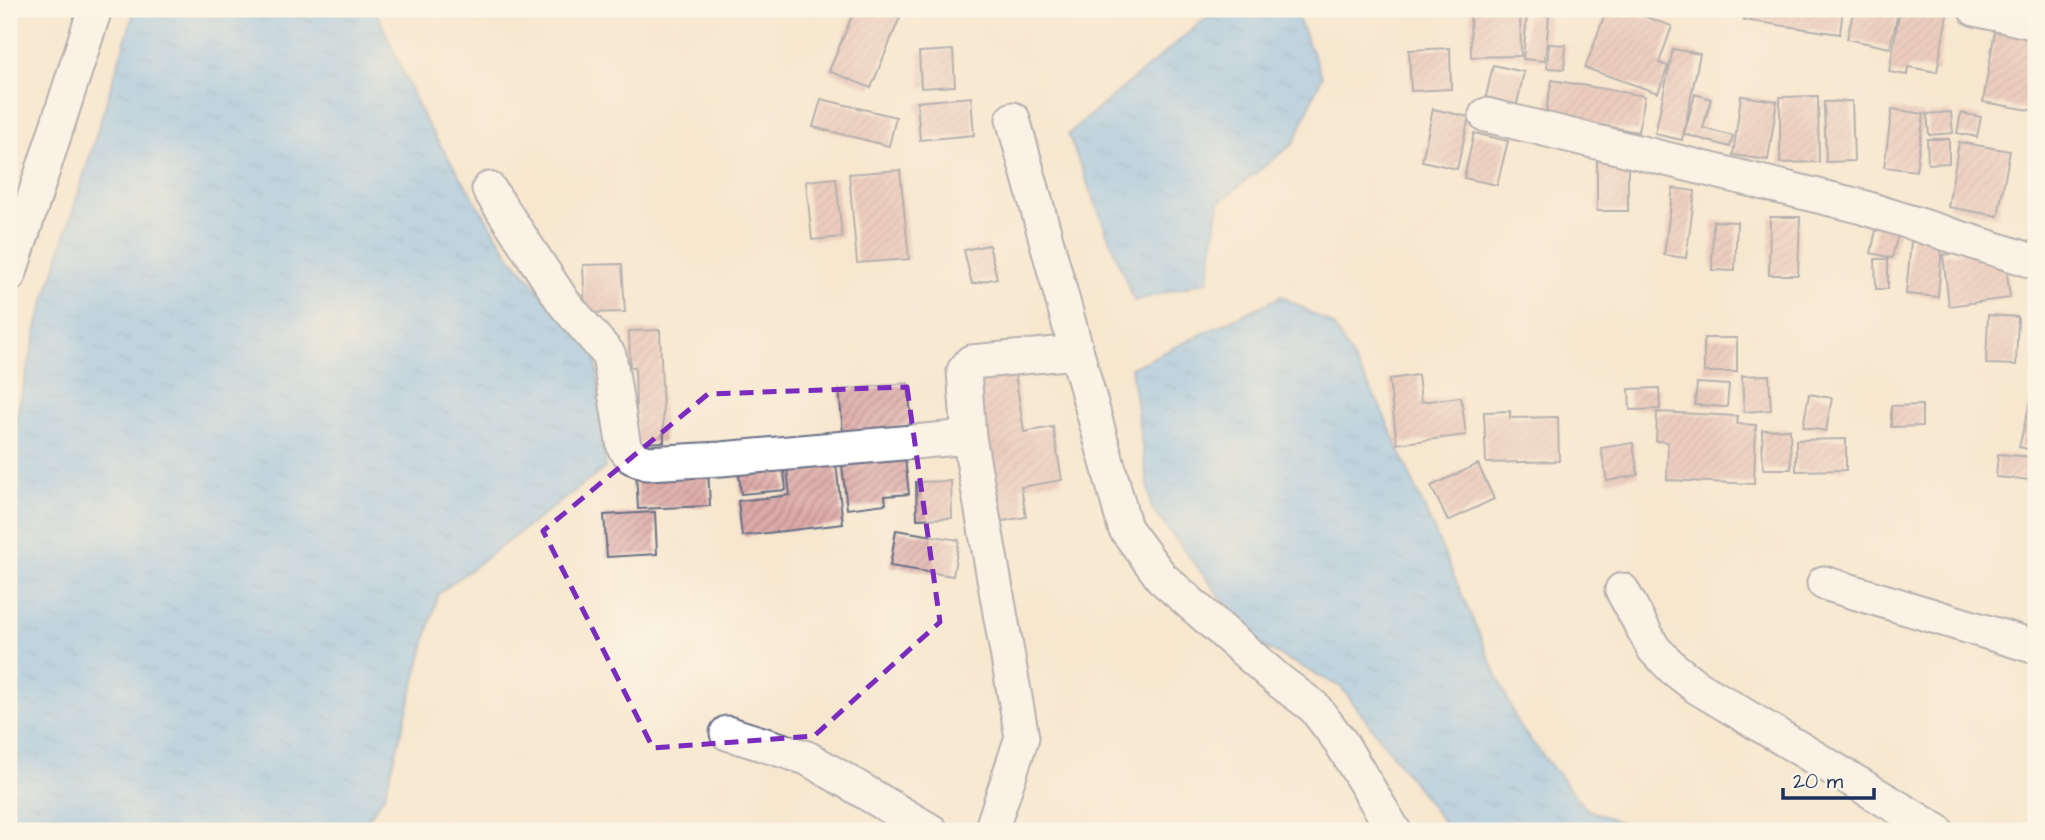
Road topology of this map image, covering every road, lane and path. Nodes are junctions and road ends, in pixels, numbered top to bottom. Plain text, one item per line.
1 (94, 9) edge
2 (1975, 9) edge
3 (2036, 23) edge
4 (1486, 115) dead end
5 (1013, 119) dead end
6 (489, 189) dead end
7 (2036, 262) edge
8 (9, 275) edge
9 (1077, 352) junction
10 (969, 437) junction
11 (1824, 583) dead end
12 (1622, 590) dead end
13 (2036, 647) edge
14 (727, 733) dead end
15 (931, 831) edge
16 (991, 831) edge
17 (1394, 831) edge
18 (1937, 831) edge

1 - 8 street
2 - 3 street
4 - 7 street
5 - 9 street
6 - 10 street
9 - 10 street
9 - 17 street
10 - 16 street
11 - 13 street
12 - 18 street
14 - 15 street

